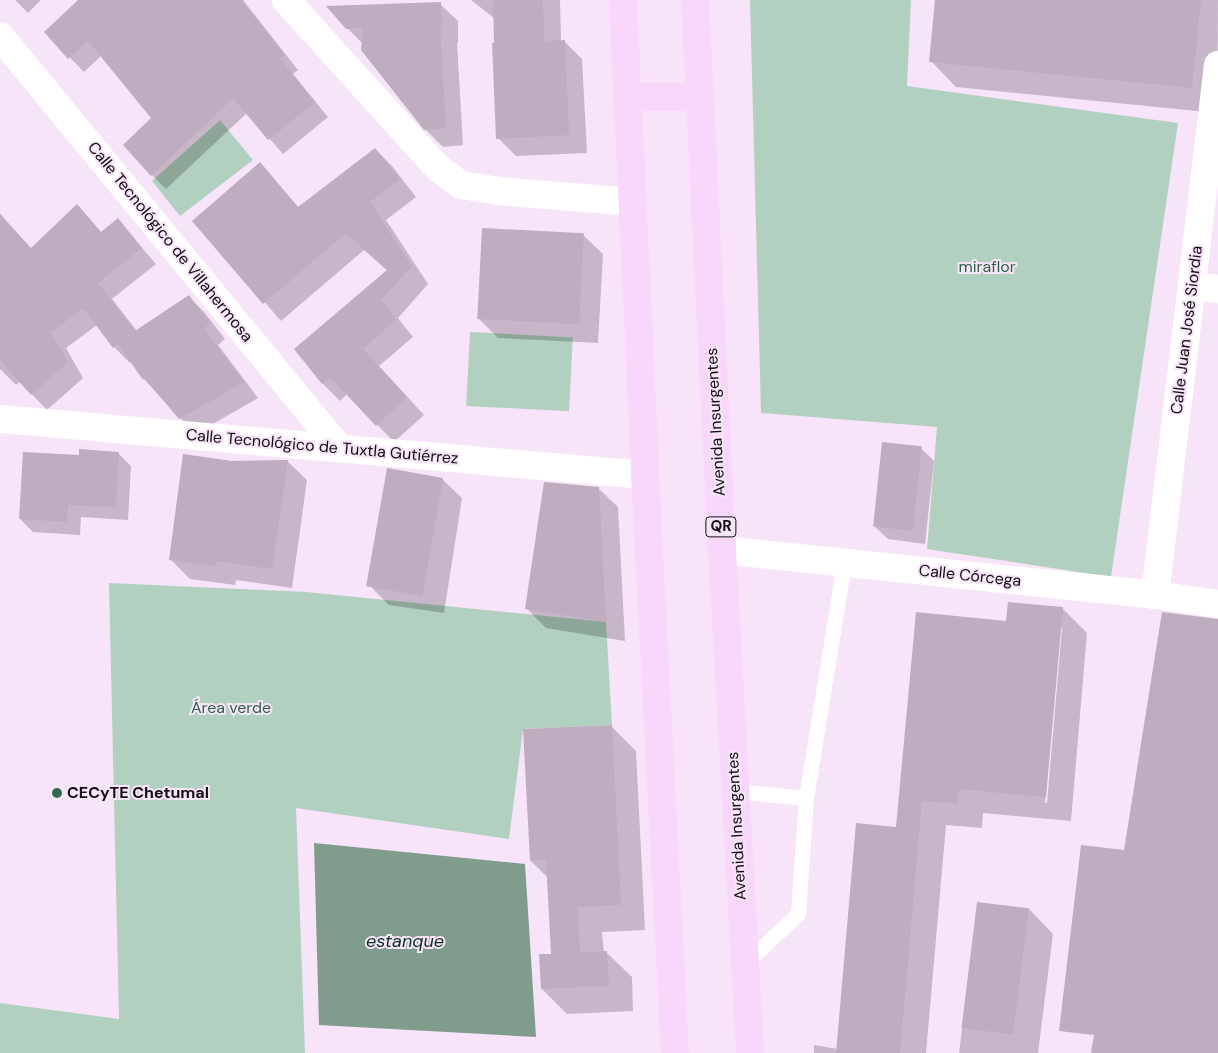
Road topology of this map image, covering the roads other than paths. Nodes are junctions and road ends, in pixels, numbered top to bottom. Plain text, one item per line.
1 (286, 0) edge
2 (623, 0) edge
3 (695, 0) edge
4 (0, 36) edge
5 (1218, 65) edge
6 (629, 96) junction
7 (700, 96) junction
8 (1215, 121) edge
9 (633, 202) junction
10 (1205, 287) edge
11 (0, 419) edge
12 (340, 449) junction
13 (645, 475) junction
14 (722, 550) junction
15 (844, 563) junction
16 (1155, 595) junction
17 (1218, 604) edge
18 (736, 791) junction
19 (806, 798) junction
20 (745, 963) junction
21 (675, 1053) edge
22 (750, 1053) edge

1 - 9 street
2 - 6 main road
3 - 7 main road, Avenida Insurgentes / QR
4 - 12 street, Calle Tecnológico de Villahermosa
5 - 8 street, Calle Juan José Siordia
6 - 7 main road
6 - 9 main road
7 - 14 main road, Avenida Insurgentes / QR
8 - 10 street, Calle Juan José Siordia
9 - 13 main road
10 - 16 street, Calle Juan José Siordia
11 - 12 street, Calle Tecnológico de Tuxtla Gutiérrez
12 - 13 street, Calle Tecnológico de Tuxtla Gutiérrez
13 - 21 main road
14 - 15 street, Calle Córcega
14 - 18 main road, Avenida Insurgentes / QR
15 - 16 street, Calle Córcega
15 - 19 lane
16 - 17 street, Calle Córcega
18 - 19 lane
18 - 20 main road, Avenida Insurgentes / QR
19 - 20 lane
20 - 22 main road, Avenida Insurgentes / QR

